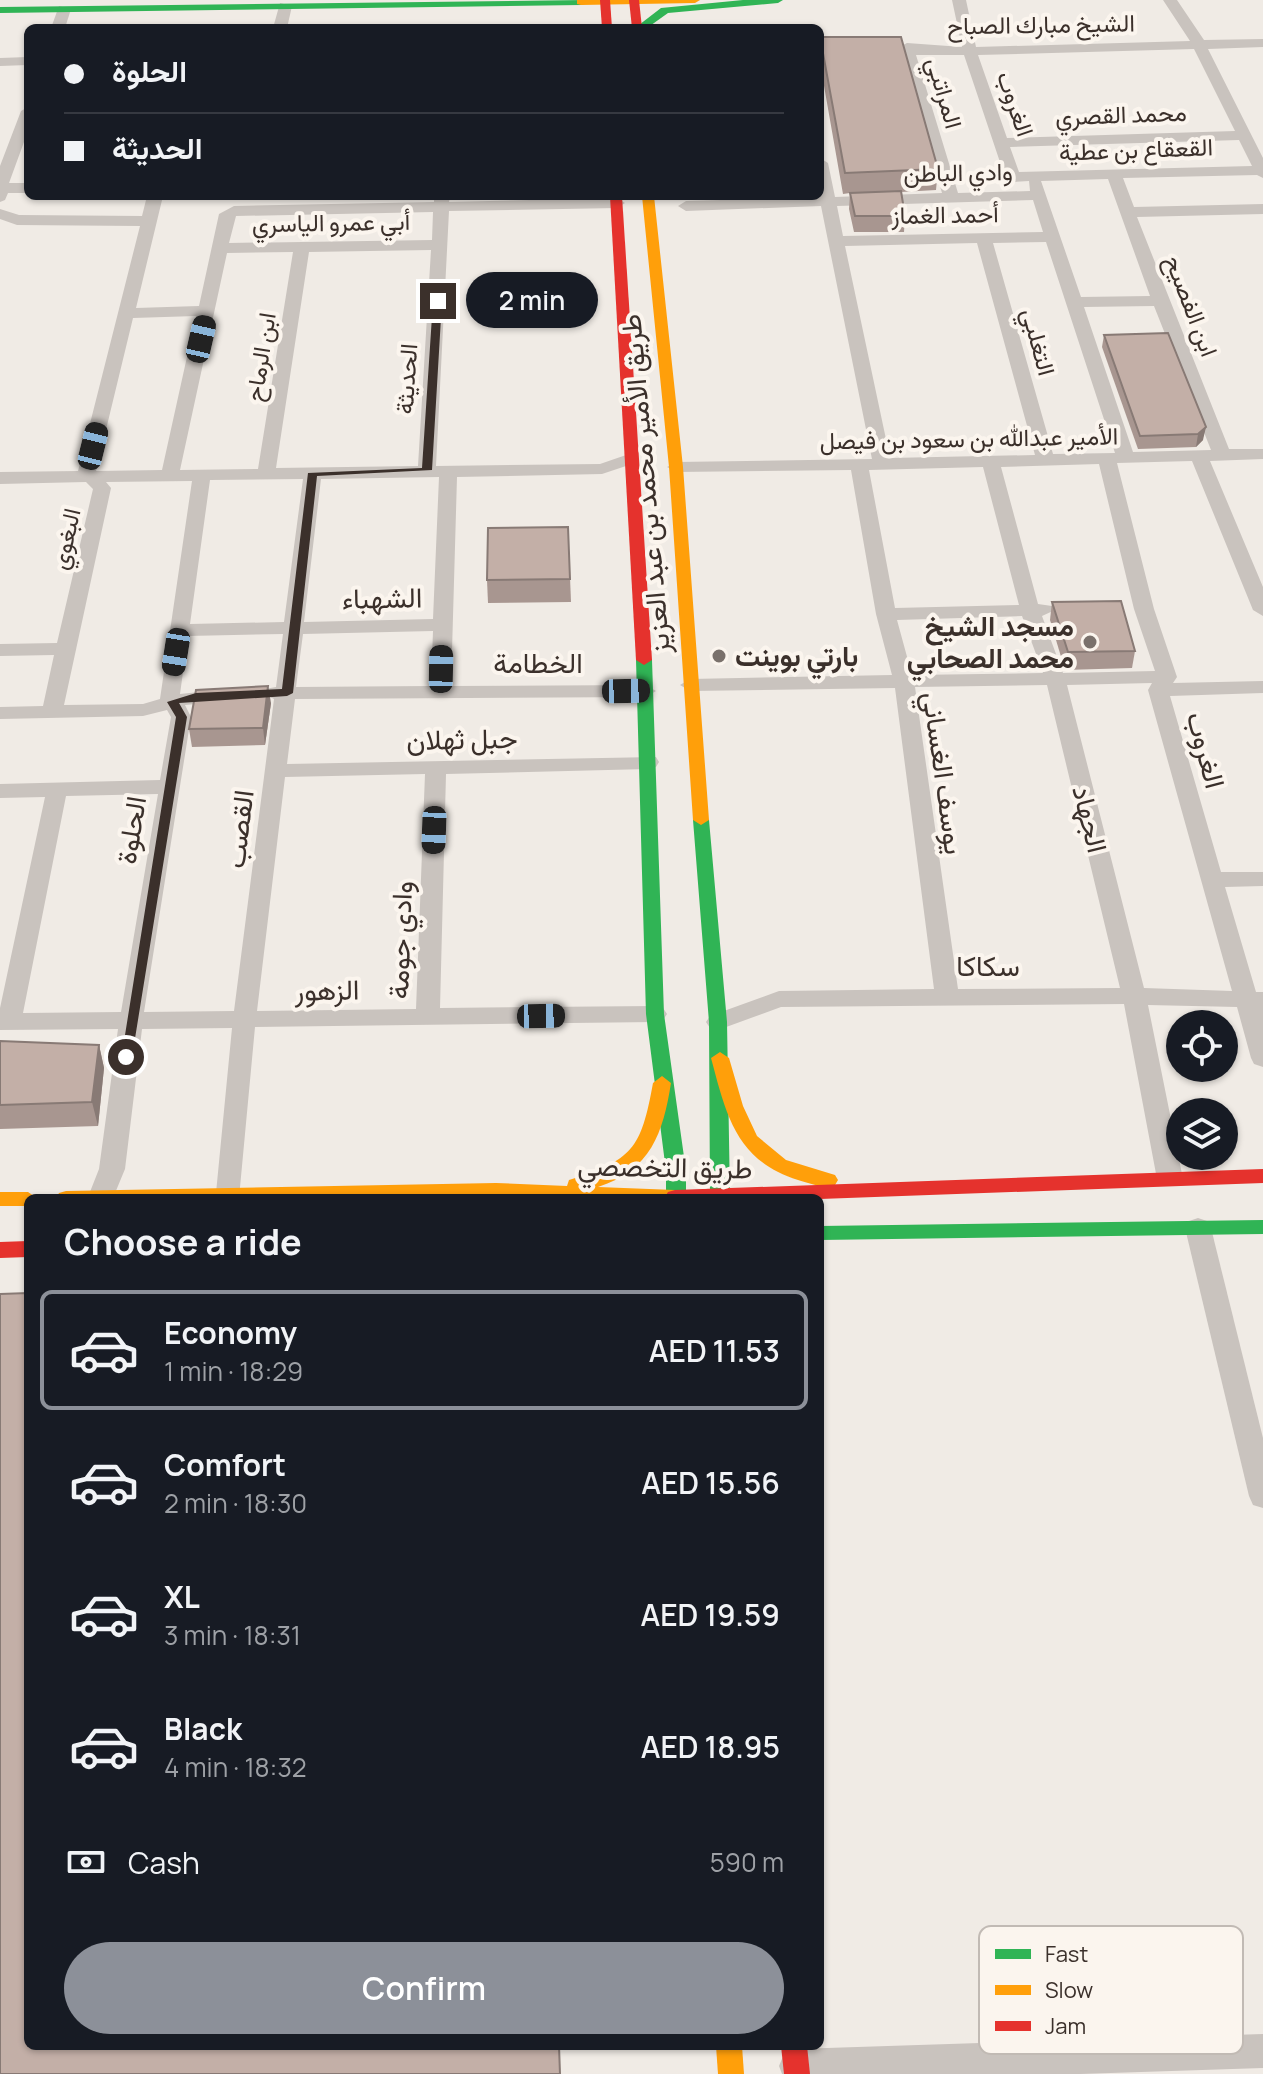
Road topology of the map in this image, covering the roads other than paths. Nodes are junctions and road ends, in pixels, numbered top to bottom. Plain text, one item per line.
1 (474, 0) edge
2 (531, 0) edge
3 (695, 0) edge
4 (778, 0) edge
5 (959, 0) edge
6 (1170, 0) edge
7 (606, 1) edge
8 (634, 1) edge
9 (425, 4) junction
10 (285, 6) junction
11 (64, 9) junction
12 (0, 10) edge
13 (59, 24) edge
14 (281, 24) edge
15 (594, 24) edge
16 (607, 24) edge
17 (637, 24) edge
18 (644, 24) edge
19 (1263, 43) edge
20 (1199, 44) junction
21 (907, 47) junction
22 (824, 49) edge
23 (970, 51) junction
24 (24, 61) edge
25 (0, 62) edge
26 (1242, 135) junction
27 (1001, 143) junction
28 (21, 152) edge
29 (1260, 165) edge
30 (1114, 174) junction
31 (1013, 177) joint
32 (1033, 177) junction
33 (1, 187) edge
34 (24, 188) edge
35 (824, 188) edge
36 (1039, 195) junction
37 (951, 196) junction
38 (154, 200) edge
39 (558, 200) edge
40 (616, 200) edge
41 (648, 200) edge
42 (826, 201) junction
43 (442, 202) edge
44 (327, 203) edge
45 (686, 206) dead end
46 (233, 207) edge
47 (1263, 209) edge
48 (1128, 212) junction
49 (0, 214) edge
50 (149, 221) junction
51 (1052, 237) junction
52 (984, 238) junction
53 (838, 241) junction
54 (441, 245) junction
55 (302, 247) junction
56 (221, 248) junction
57 (1160, 301) junction
58 (1075, 302) junction
59 (207, 311) junction
60 (127, 313) junction
61 (1263, 454) edge
62 (1222, 455) junction
63 (1199, 457) junction
64 (629, 459) junction
65 (1045, 459) junction
66 (1116, 459) junction
67 (991, 464) junction
68 (882, 465) junction
69 (859, 466) junction
70 (676, 467) junction
71 (427, 470) junction
72 (448, 472) junction
73 (313, 473) junction
74 (266, 474) junction
75 (170, 475) junction
76 (202, 475) junction
77 (91, 476) junction
78 (0, 478) edge
79 (1059, 610) edge
80 (1263, 610) edge
81 (1030, 611) junction
82 (886, 614) junction
83 (442, 625) junction
84 (295, 628) junction
85 (179, 630) junction
86 (65, 649) junction
87 (0, 650) edge
88 (1056, 680) junction
89 (904, 682) junction
90 (1163, 683) junction
91 (690, 685) junction
92 (1263, 687) edge
93 (441, 691) junction
94 (646, 691) junction
95 (287, 693) junction
96 (173, 702) junction
97 (52, 711) junction
98 (0, 713) edge
99 (648, 762) junction
100 (436, 768) junction
101 (277, 771) junction
102 (168, 787) junction
103 (57, 790) junction
104 (0, 791) edge
105 (1263, 879) edge
106 (1211, 880) junction
107 (947, 996) junction
108 (1134, 996) junction
109 (1254, 1001) edge
110 (655, 1014) junction
111 (428, 1018) junction
112 (131, 1021) junction
113 (4, 1022) edge
114 (244, 1022) junction
115 (718, 1022) junction
116 (720, 1058) junction
117 (1263, 1058) edge
118 (662, 1083) junction
119 (717, 1090) junction
120 (1263, 1176) edge
121 (1170, 1179) junction
122 (910, 1189) junction
123 (496, 1190) junction
124 (229, 1193) junction
125 (102, 1194) edge
126 (197, 1194) edge
127 (571, 1194) edge
128 (676, 1194) edge
129 (720, 1194) edge
130 (791, 1194) edge
131 (0, 1199) edge
132 (24, 1199) edge
133 (1263, 1227) edge
134 (1198, 1228) junction
135 (824, 1233) edge
136 (871, 1234) junction
137 (824, 1247) edge
138 (24, 1249) edge
139 (0, 1250) edge
140 (1257, 1452) edge
141 (1263, 1496) edge
142 (729, 2050) edge
143 (1243, 2051) edge
144 (1263, 2051) edge
145 (1136, 2054) edge
146 (796, 2062) edge
147 (731, 2074) edge

1 - 9 main road
2 - 9 main road
3 - 8 main road
4 - 18 main road
5 - 23 street, الغروب
6 - 20 street
7 - 8 main road
7 - 9 main road
7 - 16 main road
8 - 17 main road
9 - 10 main road
9 - 15 main road
10 - 11 main road
10 - 14 street
11 - 12 main road
11 - 13 street
19 - 20 street, الشيخ مبارك الصباح
20 - 23 street, الشيخ مبارك الصباح
20 - 26 street
21 - 22 street, الشيخ مبارك الصباح
21 - 23 street, الشيخ مبارك الصباح
21 - 37 street, المراتبي
23 - 27 street, الغروب
24 - 25 street
26 - 27 street, محمد القصري
26 - 29 street
27 - 31 street, الغروب
28 - 33 street
29 - 30 street, القعقاع بن عطية
30 - 32 street, القعقاع بن عطية
30 - 48 street, ابن الفصيح
31 - 32 street, القعقاع بن عطية
32 - 36 street, الغروب
33 - 34 street
35 - 42 street
36 - 37 street, وادي الباطن
36 - 51 street, الغروب
37 - 42 street, وادي الباطن
38 - 50 street, البغوي
39 - 43 street
40 - 64 main road, طريق الأمير محمد بن عبد العزيز
41 - 70 main road, طريق الأمير محمد بن عبد العزيز
42 - 45 street, وادي الباطن
42 - 53 street
43 - 44 street
43 - 54 street, الحديثة
44 - 46 street
46 - 56 street
47 - 48 street
48 - 57 street, ابن الفصيح
49 - 50 street
50 - 60 street, البغوي
51 - 52 street, أحمد الغماز
51 - 58 street, الغروب
52 - 53 street, أحمد الغماز
52 - 65 street, التغلبي
53 - 68 street
54 - 55 street, أبي عمرو الياسري
54 - 71 street, الحديثة
55 - 56 street, أبي عمرو الياسري
55 - 74 street, ابن الرماح
56 - 59 street
57 - 58 street
57 - 62 street, ابن الفصيح
58 - 66 street, الغروب
59 - 60 street
59 - 75 street
60 - 77 street, البغوي
61 - 62 street, الأمير عبدالله بن سعود بن فيصل
62 - 63 street, الأمير عبدالله بن سعود بن فيصل
63 - 66 street, الأمير عبدالله بن سعود بن فيصل
63 - 80 street
64 - 72 street
64 - 94 main road, طريق الأمير محمد بن عبد العزيز
65 - 66 street, الأمير عبدالله بن سعود بن فيصل
65 - 67 street, الأمير عبدالله بن سعود بن فيصل
66 - 90 street, الغروب
67 - 68 street, الأمير عبدالله بن سعود بن فيصل
67 - 81 street, الجهاد
68 - 69 street, الأمير عبدالله بن سعود بن فيصل
69 - 70 street, الأمير عبدالله بن سعود بن فيصل
69 - 82 street, يوسف الغساني
70 - 91 main road, طريق الأمير محمد بن عبد العزيز
71 - 72 street
71 - 73 street
72 - 83 street
73 - 74 street
73 - 84 street, القصب
74 - 76 street
75 - 76 street
75 - 77 street
76 - 85 street, الحلوة
77 - 78 street
77 - 86 street, البغوي
79 - 81 street
81 - 82 street
81 - 88 street, الجهاد
82 - 89 street, يوسف الغساني
83 - 84 street, الشهباء
83 - 93 street
84 - 85 street, الشهباء
84 - 95 street, القصب
85 - 96 street, الحلوة
86 - 87 street
86 - 97 street, البغوي
88 - 89 street
88 - 90 street
88 - 108 street, الجهاد
89 - 91 street
89 - 107 street, يوسف الغساني
90 - 92 street
90 - 106 street, الغروب
91 - 115 main road, طريق الأمير محمد بن عبد العزيز
93 - 94 street, الخطامة
93 - 95 street, الخطامة
94 - 99 main road, طريق الأمير محمد بن عبد العزيز
95 - 96 street, الخطامة
95 - 101 street, القصب
96 - 97 street, الخطامة
96 - 102 street, الحلوة
97 - 98 street, الخطامة
99 - 100 street, جبل ثهلان
99 - 110 main road, طريق الأمير محمد بن عبد العزيز
100 - 101 street, جبل ثهلان
100 - 111 street, وادي جومة
101 - 114 street, القصب
102 - 103 street
102 - 112 street, الحلوة
103 - 104 street
103 - 113 street
105 - 106 street
106 - 109 street, الغروب
107 - 108 street, سكاكا
107 - 115 street, سكاكا
108 - 109 street, سكاكا
108 - 121 street, الجهاد
109 - 117 street, الغروب
110 - 111 street, الزهور
110 - 118 main road, طريق الأمير محمد بن عبد العزيز
111 - 114 street, الزهور
112 - 113 street, الزهور
112 - 114 street, الزهور
112 - 125 street, الحلوة
114 - 124 street, القصب
115 - 116 main road, طريق الأمير محمد بن عبد العزيز
116 - 119 main road, طريق الأمير محمد بن عبد العزيز
116 - 122 main road
118 - 119 main road
118 - 123 main road
118 - 128 main road, طريق الأمير محمد بن عبد العزيز
119 - 129 main road, طريق الأمير محمد بن عبد العزيز
120 - 121 main road, طريق التخصصي
121 - 122 main road, طريق التخصصي
122 - 130 main road, طريق التخصصي
123 - 124 main road, طريق التخصصي
123 - 127 main road, طريق التخصصي
124 - 126 main road, طريق التخصصي
131 - 132 main road
133 - 134 main road
134 - 136 main road
134 - 140 street
135 - 136 main road
136 - 137 main road
138 - 139 main road
140 - 141 street
142 - 147 main road
143 - 144 street
145 - 146 street

